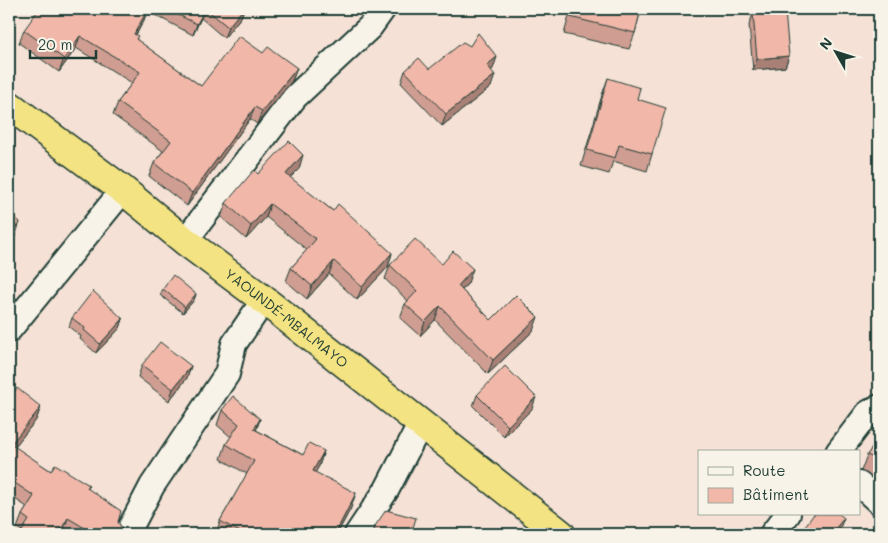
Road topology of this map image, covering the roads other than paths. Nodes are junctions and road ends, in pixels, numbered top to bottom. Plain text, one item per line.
1 (383, 9) edge
2 (9, 105) edge
3 (123, 190) junction
4 (185, 241) junction
5 (264, 300) junction
6 (9, 330) edge
7 (879, 407) edge
8 (421, 423) junction
9 (840, 450) edge
10 (860, 485) edge
11 (879, 502) edge
12 (786, 516) edge
13 (127, 534) edge
14 (356, 534) edge
15 (561, 534) edge
16 (772, 534) edge

1 - 4 street
2 - 3 highway, YAOUNDÉ-MBALMAYO
3 - 4 highway, YAOUNDÉ-MBALMAYO
3 - 6 street
4 - 5 highway, YAOUNDÉ-MBALMAYO
5 - 8 highway, YAOUNDÉ-MBALMAYO
5 - 13 street
7 - 9 street
8 - 14 street
8 - 15 highway, YAOUNDÉ-MBALMAYO
10 - 11 street
12 - 16 street

